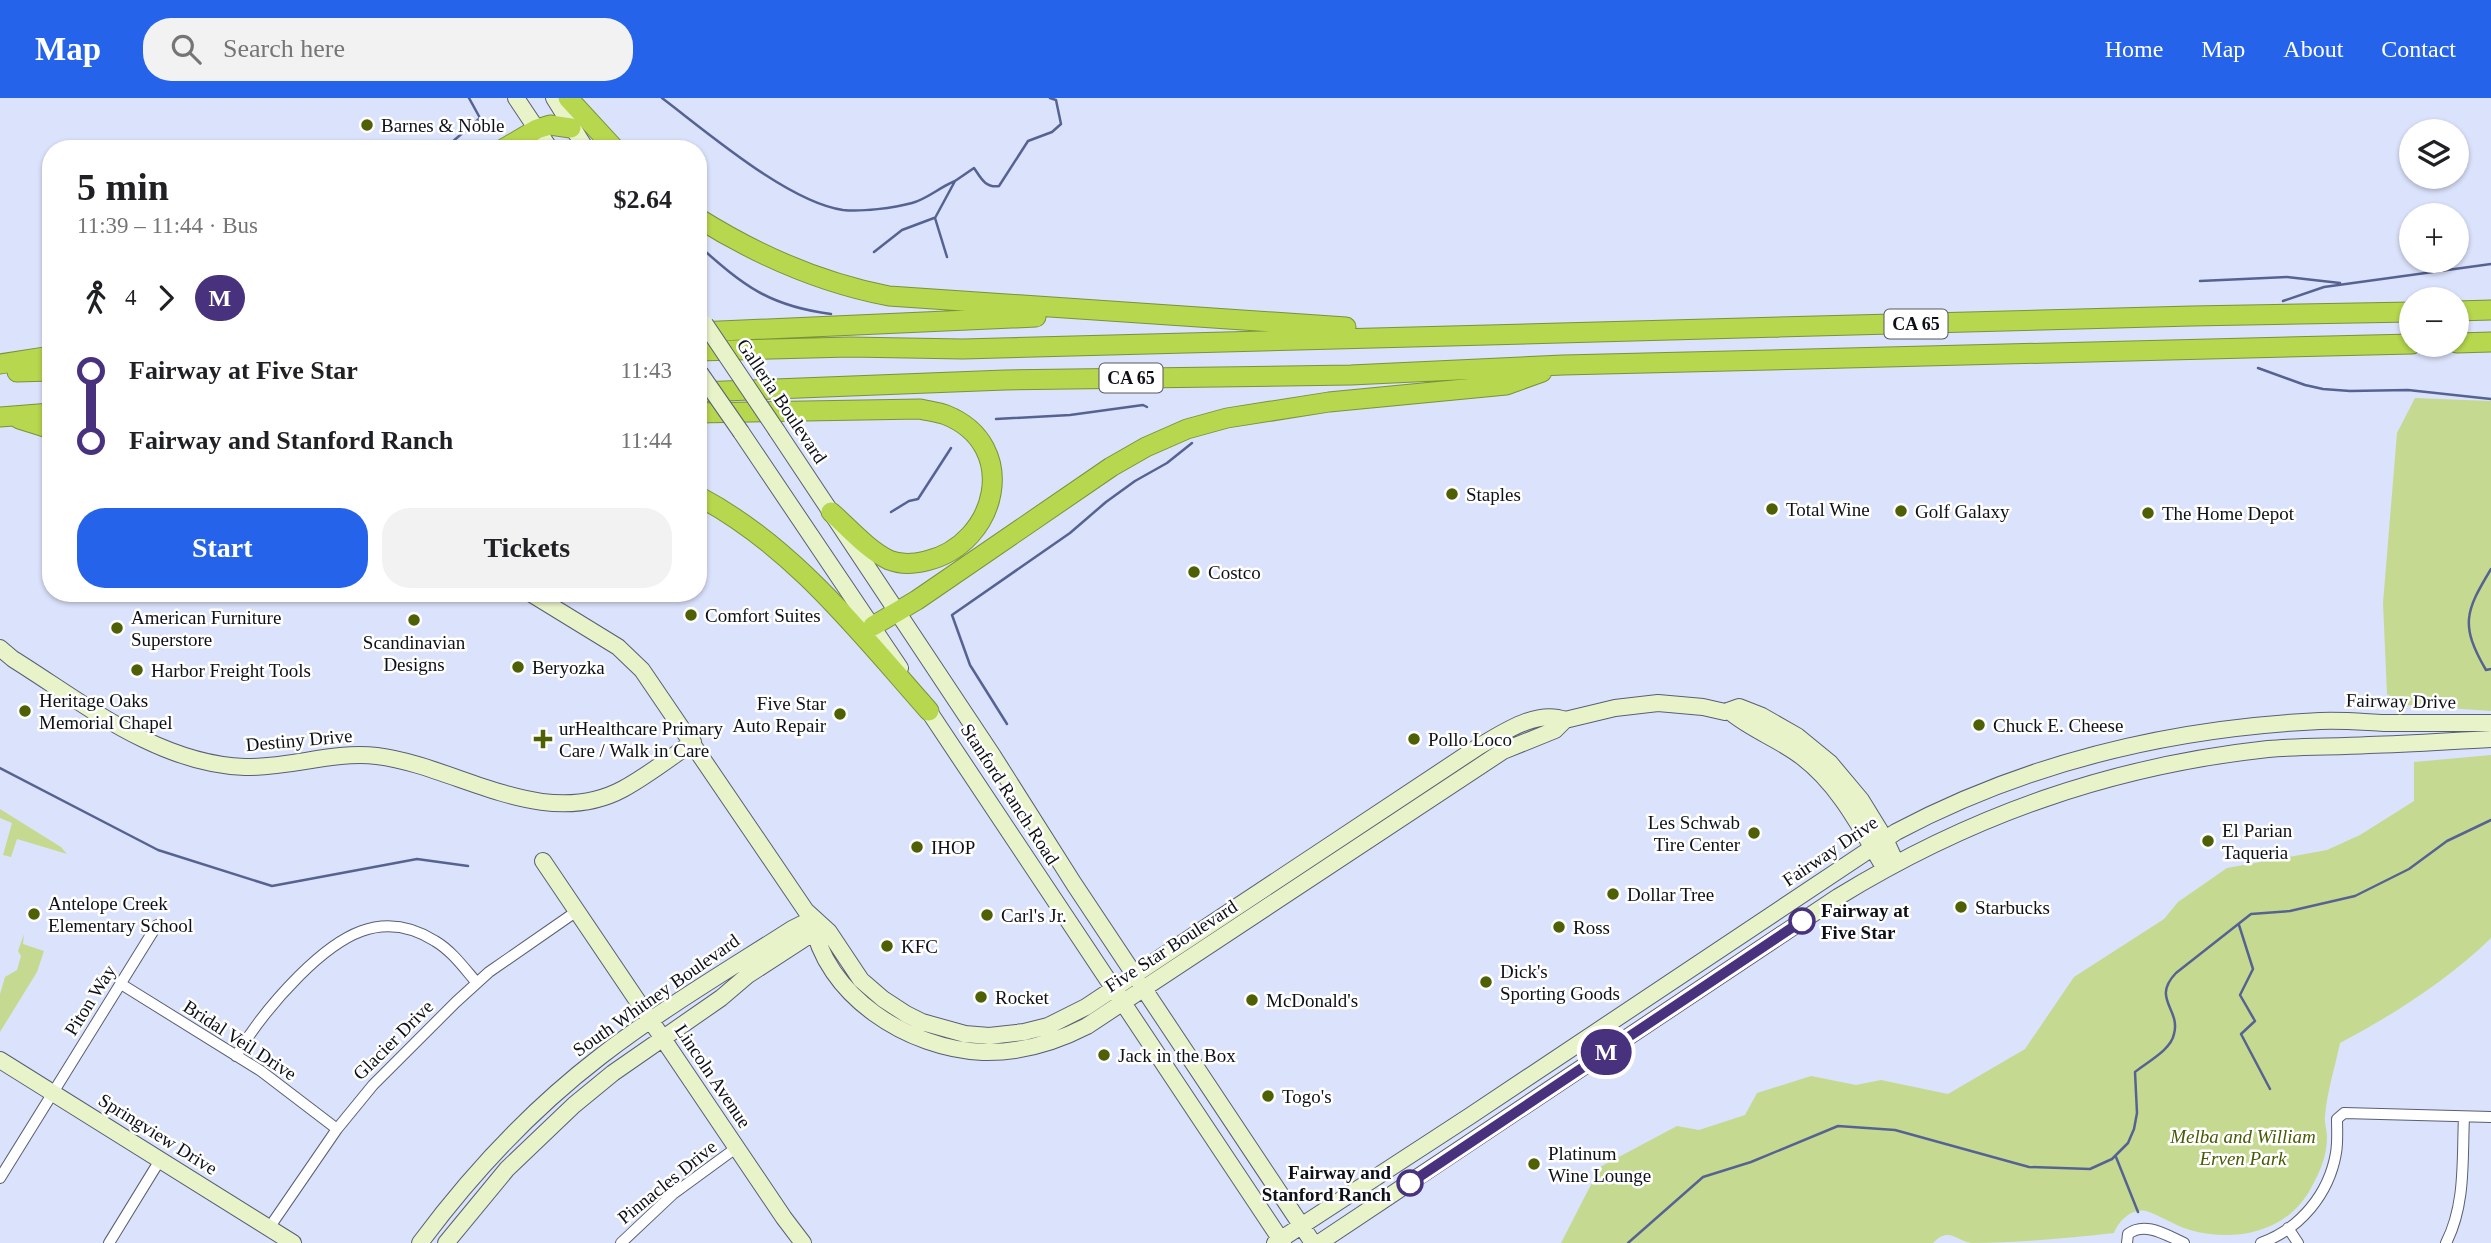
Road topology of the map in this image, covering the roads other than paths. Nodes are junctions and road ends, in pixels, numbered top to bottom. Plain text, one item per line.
1 (516, 98) edge
2 (554, 98) edge
3 (568, 98) edge
4 (571, 128) junction
5 (537, 129) junction
6 (518, 140) edge
7 (544, 140) edge
8 (580, 140) edge
9 (607, 140) edge
10 (707, 223) edge
11 (2491, 310) edge
12 (2469, 311) edge
13 (2399, 312) edge
14 (1156, 314) junction
15 (707, 326) edge
16 (707, 332) edge
17 (1420, 336) junction
18 (2491, 342) edge
19 (2469, 343) edge
20 (2399, 344) edge
21 (707, 351) edge
22 (42, 357) edge
23 (0, 364) edge
24 (1563, 365) junction
25 (42, 371) edge
26 (0, 372) edge
27 (707, 383) edge
28 (707, 392) edge
29 (707, 413) edge
30 (42, 414) edge
31 (4, 416) edge
32 (42, 427) edge
33 (707, 502) edge
34 (831, 512) junction
35 (545, 602) edge
36 (897, 612) junction
37 (873, 626) junction
38 (0, 648) edge
39 (929, 711) junction
40 (1565, 720) junction
41 (2491, 723) edge
42 (2491, 739) edge
43 (693, 742) junction
44 (1879, 844) junction
45 (543, 861) dead end
46 (1891, 866) junction
47 (578, 911) junction
48 (1229, 911) junction
49 (157, 925) dead end
50 (816, 926) junction
51 (1239, 926) junction
52 (477, 983) junction
53 (1139, 983) junction
54 (121, 984) junction
55 (1118, 996) junction
56 (866, 1006) junction
57 (906, 1014) junction
58 (651, 1021) junction
59 (1024, 1032) junction
60 (663, 1038) junction
61 (984, 1052) junction
62 (236, 1056) junction
63 (0, 1060) edge
64 (1544, 1067) junction
65 (1556, 1085) junction
66 (53, 1094) junction
67 (2463, 1116) junction
68 (2491, 1117) edge
69 (337, 1129) junction
70 (736, 1148) junction
71 (160, 1160) junction
72 (0, 1178) edge
73 (1302, 1226) junction
74 (269, 1228) junction
75 (2288, 1228) junction
76 (1280, 1242) edge
77 (109, 1243) edge
78 (293, 1243) edge
79 (420, 1243) edge
80 (446, 1243) edge
81 (621, 1243) edge
82 (803, 1243) edge
83 (1313, 1243) edge
84 (1320, 1243) edge
85 (2127, 1243) edge
86 (2184, 1243) edge
87 (2261, 1243) edge
88 (2298, 1243) edge
89 (2446, 1243) edge

1 - 5 street
2 - 4 street
3 - 9 highway
4 - 5 highway
4 - 8 street
5 - 6 highway
5 - 7 street
10 - 14 highway
11 - 12 highway
13 - 17 highway, CA 65
14 - 16 highway
14 - 17 highway
15 - 34 street, Galleria Boulevard, bridge
17 - 21 highway, CA 65
18 - 19 highway
20 - 24 highway, CA 65
22 - 23 highway
24 - 28 highway, CA 65
24 - 36 highway
25 - 26 highway
27 - 37 street, Stanford Ranch Road, bridge
29 - 34 highway
30 - 31 highway
31 - 32 highway
33 - 39 highway
34 - 36 street, Stanford Ranch Road
35 - 43 street, Five Star Boulevard
36 - 37 highway
36 - 53 street, Stanford Ranch Road
37 - 39 street, Stanford Ranch Road
38 - 43 street, Destiny Drive
39 - 55 street, Stanford Ranch Road
40 - 44 street, Five Star Boulevard
40 - 48 street, Five Star Boulevard
40 - 51 street, Five Star Boulevard
41 - 44 street, Fairway Drive
42 - 46 street, Fairway Drive
43 - 50 street, Five Star Boulevard
44 - 46 street, Five Star Boulevard
44 - 64 street, Fairway Drive
45 - 47 street, Lincoln Avenue
46 - 65 street, Fairway Drive
47 - 52 street, Glacier Drive
47 - 58 street, Lincoln Avenue
48 - 51 street
48 - 53 street, Five Star Boulevard
49 - 54 street, Piton Way
50 - 56 street, Five Star Boulevard
50 - 57 street, Five Star Boulevard
50 - 58 street, South Whitney Boulevard
50 - 60 street, South Whitney Boulevard
51 - 53 street, Five Star Boulevard
52 - 62 street
52 - 69 street, Glacier Drive
53 - 55 street, Five Star Boulevard
53 - 73 street, Stanford Ranch Road
54 - 62 street, Bridal Veil Drive
54 - 66 street, Piton Way
55 - 59 street, Five Star Boulevard
55 - 61 street, Five Star Boulevard
55 - 76 street, Stanford Ranch Road
56 - 57 street
56 - 61 street, Five Star Boulevard
57 - 59 street, Five Star Boulevard
58 - 60 street, Lincoln Avenue
58 - 79 street, South Whitney Boulevard
59 - 61 street
60 - 70 street, Lincoln Avenue
60 - 80 street, South Whitney Boulevard
62 - 69 street, Bridal Veil Drive
63 - 66 street, Springview Drive
64 - 65 street
64 - 73 street, Fairway Drive
65 - 84 street, Fairway Drive
66 - 71 street, Springview Drive
66 - 72 street, Piton Way
67 - 68 street
67 - 75 street
67 - 89 street
69 - 74 street, Glacier Drive
70 - 81 street, Pinnacles Drive
70 - 82 street, Lincoln Avenue
71 - 74 street, Springview Drive
71 - 77 street
73 - 76 street, Fairway Drive
73 - 83 street, Stanford Ranch Road
74 - 78 street, Springview Drive
75 - 87 street
75 - 88 street
85 - 86 street

